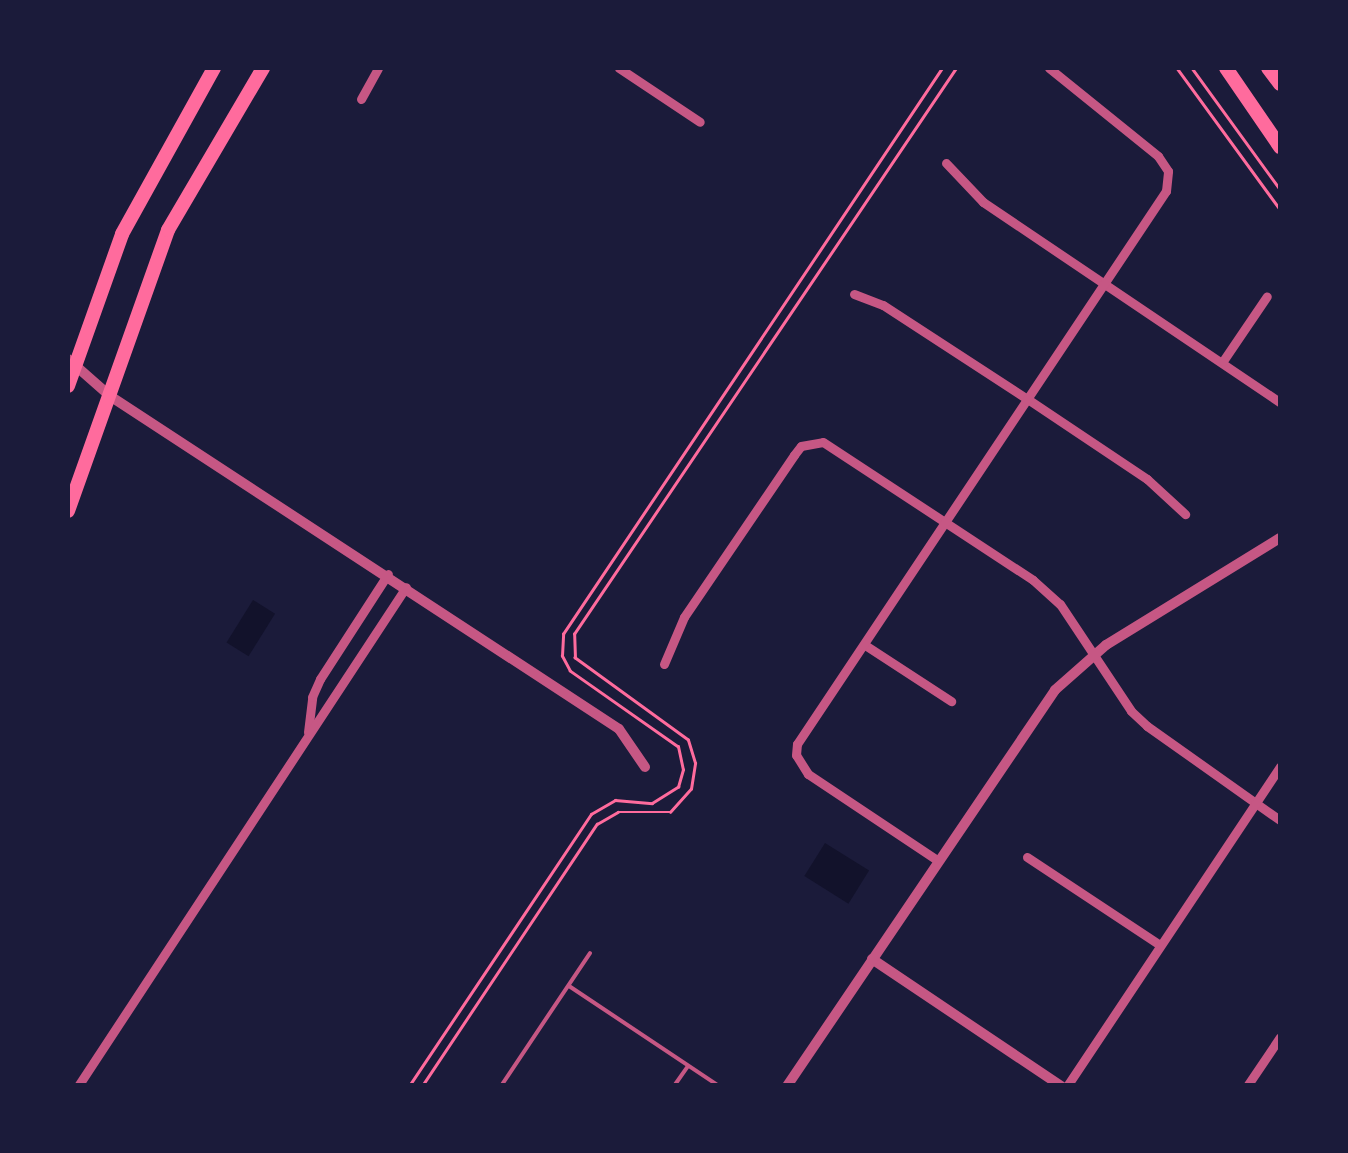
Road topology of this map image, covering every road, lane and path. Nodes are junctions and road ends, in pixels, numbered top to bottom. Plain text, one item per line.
1 (214, 68) edge
2 (263, 68) edge
3 (378, 68) edge
4 (618, 68) edge
5 (942, 68) edge
6 (956, 68) edge
7 (1049, 68) edge
8 (1176, 68) edge
9 (1192, 68) edge
10 (1226, 68) edge
11 (1268, 68) edge
12 (1280, 84) edge
13 (361, 99) dead end
14 (700, 122) dead end
15 (1280, 147) edge
16 (946, 164) dead end
17 (1280, 190) edge
18 (1280, 210) edge
19 (1104, 284) junction
20 (854, 294) dead end
21 (1267, 296) dead end
22 (1223, 361) junction
23 (71, 362) edge
24 (68, 386) edge
25 (110, 396) junction
26 (1029, 400) junction
27 (1280, 402) edge
28 (68, 510) edge
29 (1184, 514) dead end
30 (944, 520) junction
31 (1280, 538) edge
32 (388, 574) junction
33 (406, 587) junction
34 (865, 644) junction
35 (1093, 656) junction
36 (664, 664) dead end
37 (950, 701) dead end
38 (306, 740) junction
39 (644, 766) dead end
40 (1280, 767) edge
41 (1256, 803) junction
42 (1280, 820) edge
43 (1027, 857) dead end
44 (938, 860) junction
45 (1160, 945) junction
46 (590, 953) dead end
47 (872, 958) junction
48 (568, 986) junction
49 (1280, 1036) edge
50 (688, 1066) junction
51 (78, 1086) edge
52 (409, 1086) edge
53 (422, 1086) edge
54 (501, 1086) edge
55 (674, 1086) edge
56 (719, 1086) edge
57 (787, 1086) edge
58 (1064, 1086) edge
59 (1247, 1086) edge

1 - 23 main road
2 - 25 main road
3 - 13 street
4 - 14 street
5 - 52 path
6 - 53 path
7 - 19 street
8 - 18 path
9 - 17 path
10 - 15 main road
11 - 12 main road
16 - 19 street
19 - 22 street
19 - 26 street
20 - 26 street
21 - 22 street
22 - 27 street
23 - 24 main road
23 - 25 street
25 - 28 main road
25 - 32 street
26 - 29 street
26 - 30 street
30 - 34 street
30 - 35 street
30 - 36 street
31 - 35 street
32 - 33 street
32 - 38 street
33 - 38 street
33 - 39 street
34 - 37 street
34 - 44 street
35 - 41 street
35 - 44 street
38 - 51 street
40 - 41 street
41 - 42 street
41 - 45 street
43 - 45 street
44 - 47 street
45 - 58 street
46 - 48 lane
47 - 57 street
47 - 58 street
48 - 50 lane
48 - 54 lane
49 - 59 street
50 - 55 lane
50 - 56 lane

